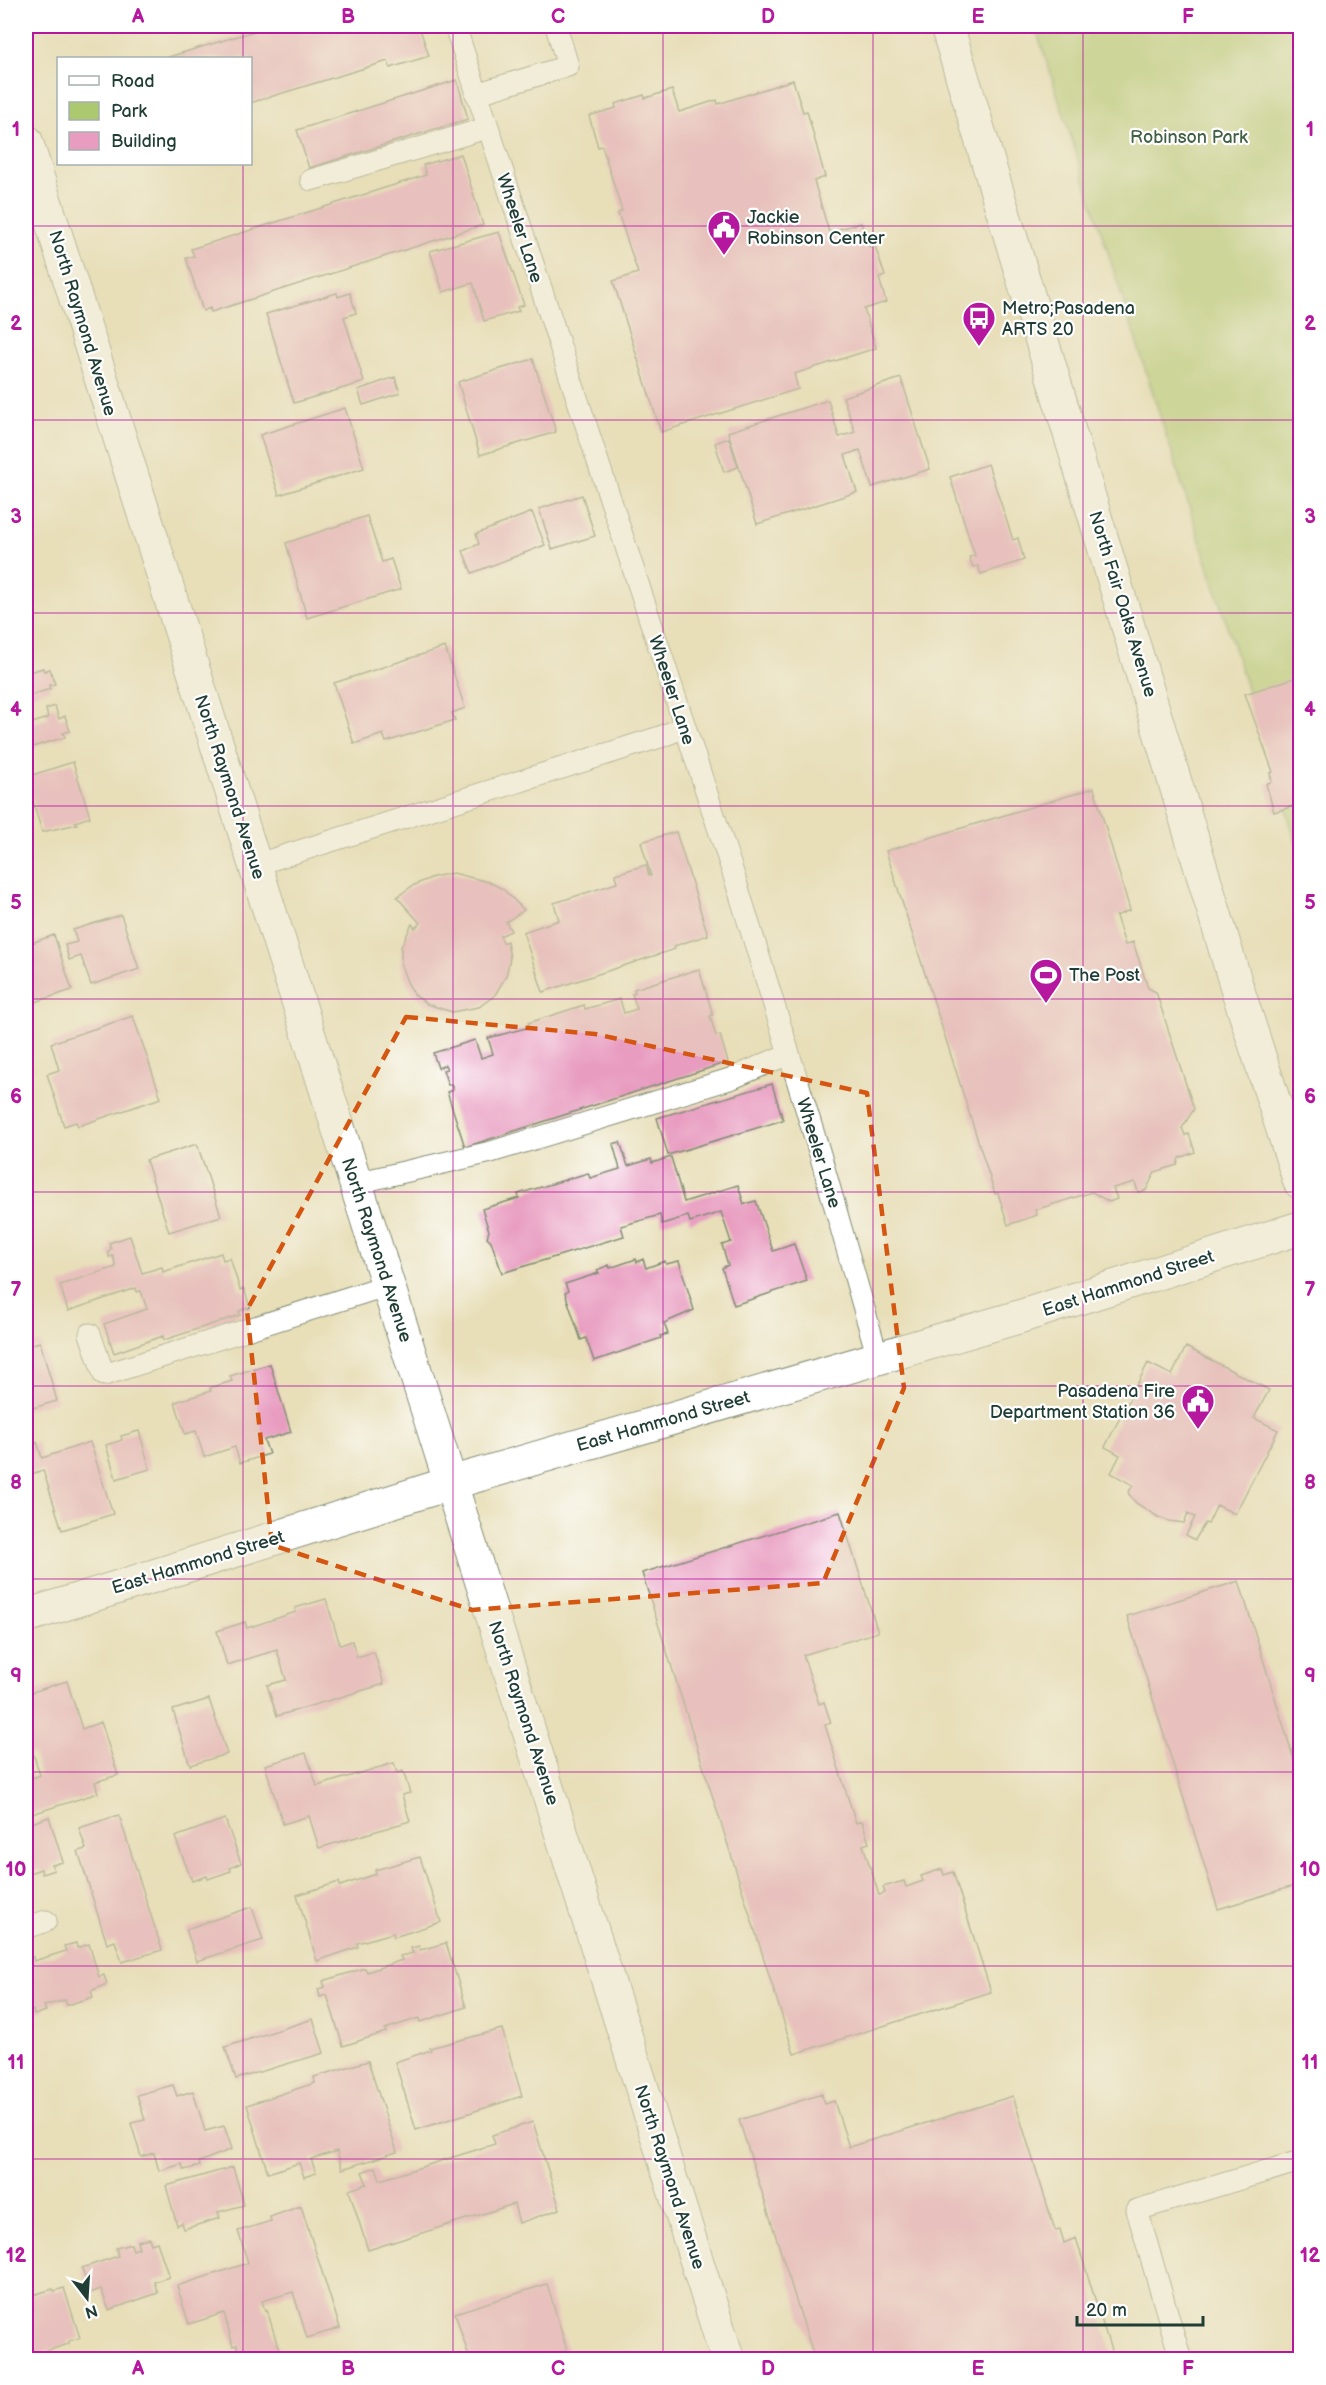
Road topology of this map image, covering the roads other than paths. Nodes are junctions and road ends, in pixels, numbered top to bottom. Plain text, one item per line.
1 (454, 26) edge
2 (556, 26) edge
3 (947, 26) edge
4 (476, 94) junction
5 (487, 128) junction
6 (26, 141) edge
7 (311, 180) dead end
8 (685, 727) junction
9 (255, 865) junction
10 (788, 1054) junction
11 (1300, 1182) edge
12 (356, 1184) junction
13 (1300, 1228) edge
14 (388, 1285) junction
15 (90, 1334) dead end
16 (878, 1358) junction
17 (452, 1483) junction
18 (26, 1616) edge
19 (46, 1921) dead end
20 (26, 1928) edge
21 (1300, 2161) edge
22 (728, 2360) edge
23 (1181, 2360) edge

1 - 4 lane, Wheeler Lane
2 - 4 lane
3 - 11 street, North Fair Oaks Avenue
4 - 5 lane, Wheeler Lane
5 - 7 lane
5 - 8 lane, Wheeler Lane
6 - 9 street, North Raymond Avenue
8 - 9 lane
8 - 10 lane, Wheeler Lane
9 - 12 street, North Raymond Avenue
10 - 12 lane
10 - 16 lane, Wheeler Lane
12 - 14 street, North Raymond Avenue
13 - 16 street, East Hammond Street
14 - 15 lane
14 - 17 street, North Raymond Avenue
16 - 17 street, East Hammond Street
17 - 18 street, East Hammond Street
17 - 22 street, North Raymond Avenue
19 - 20 lane
21 - 23 lane

